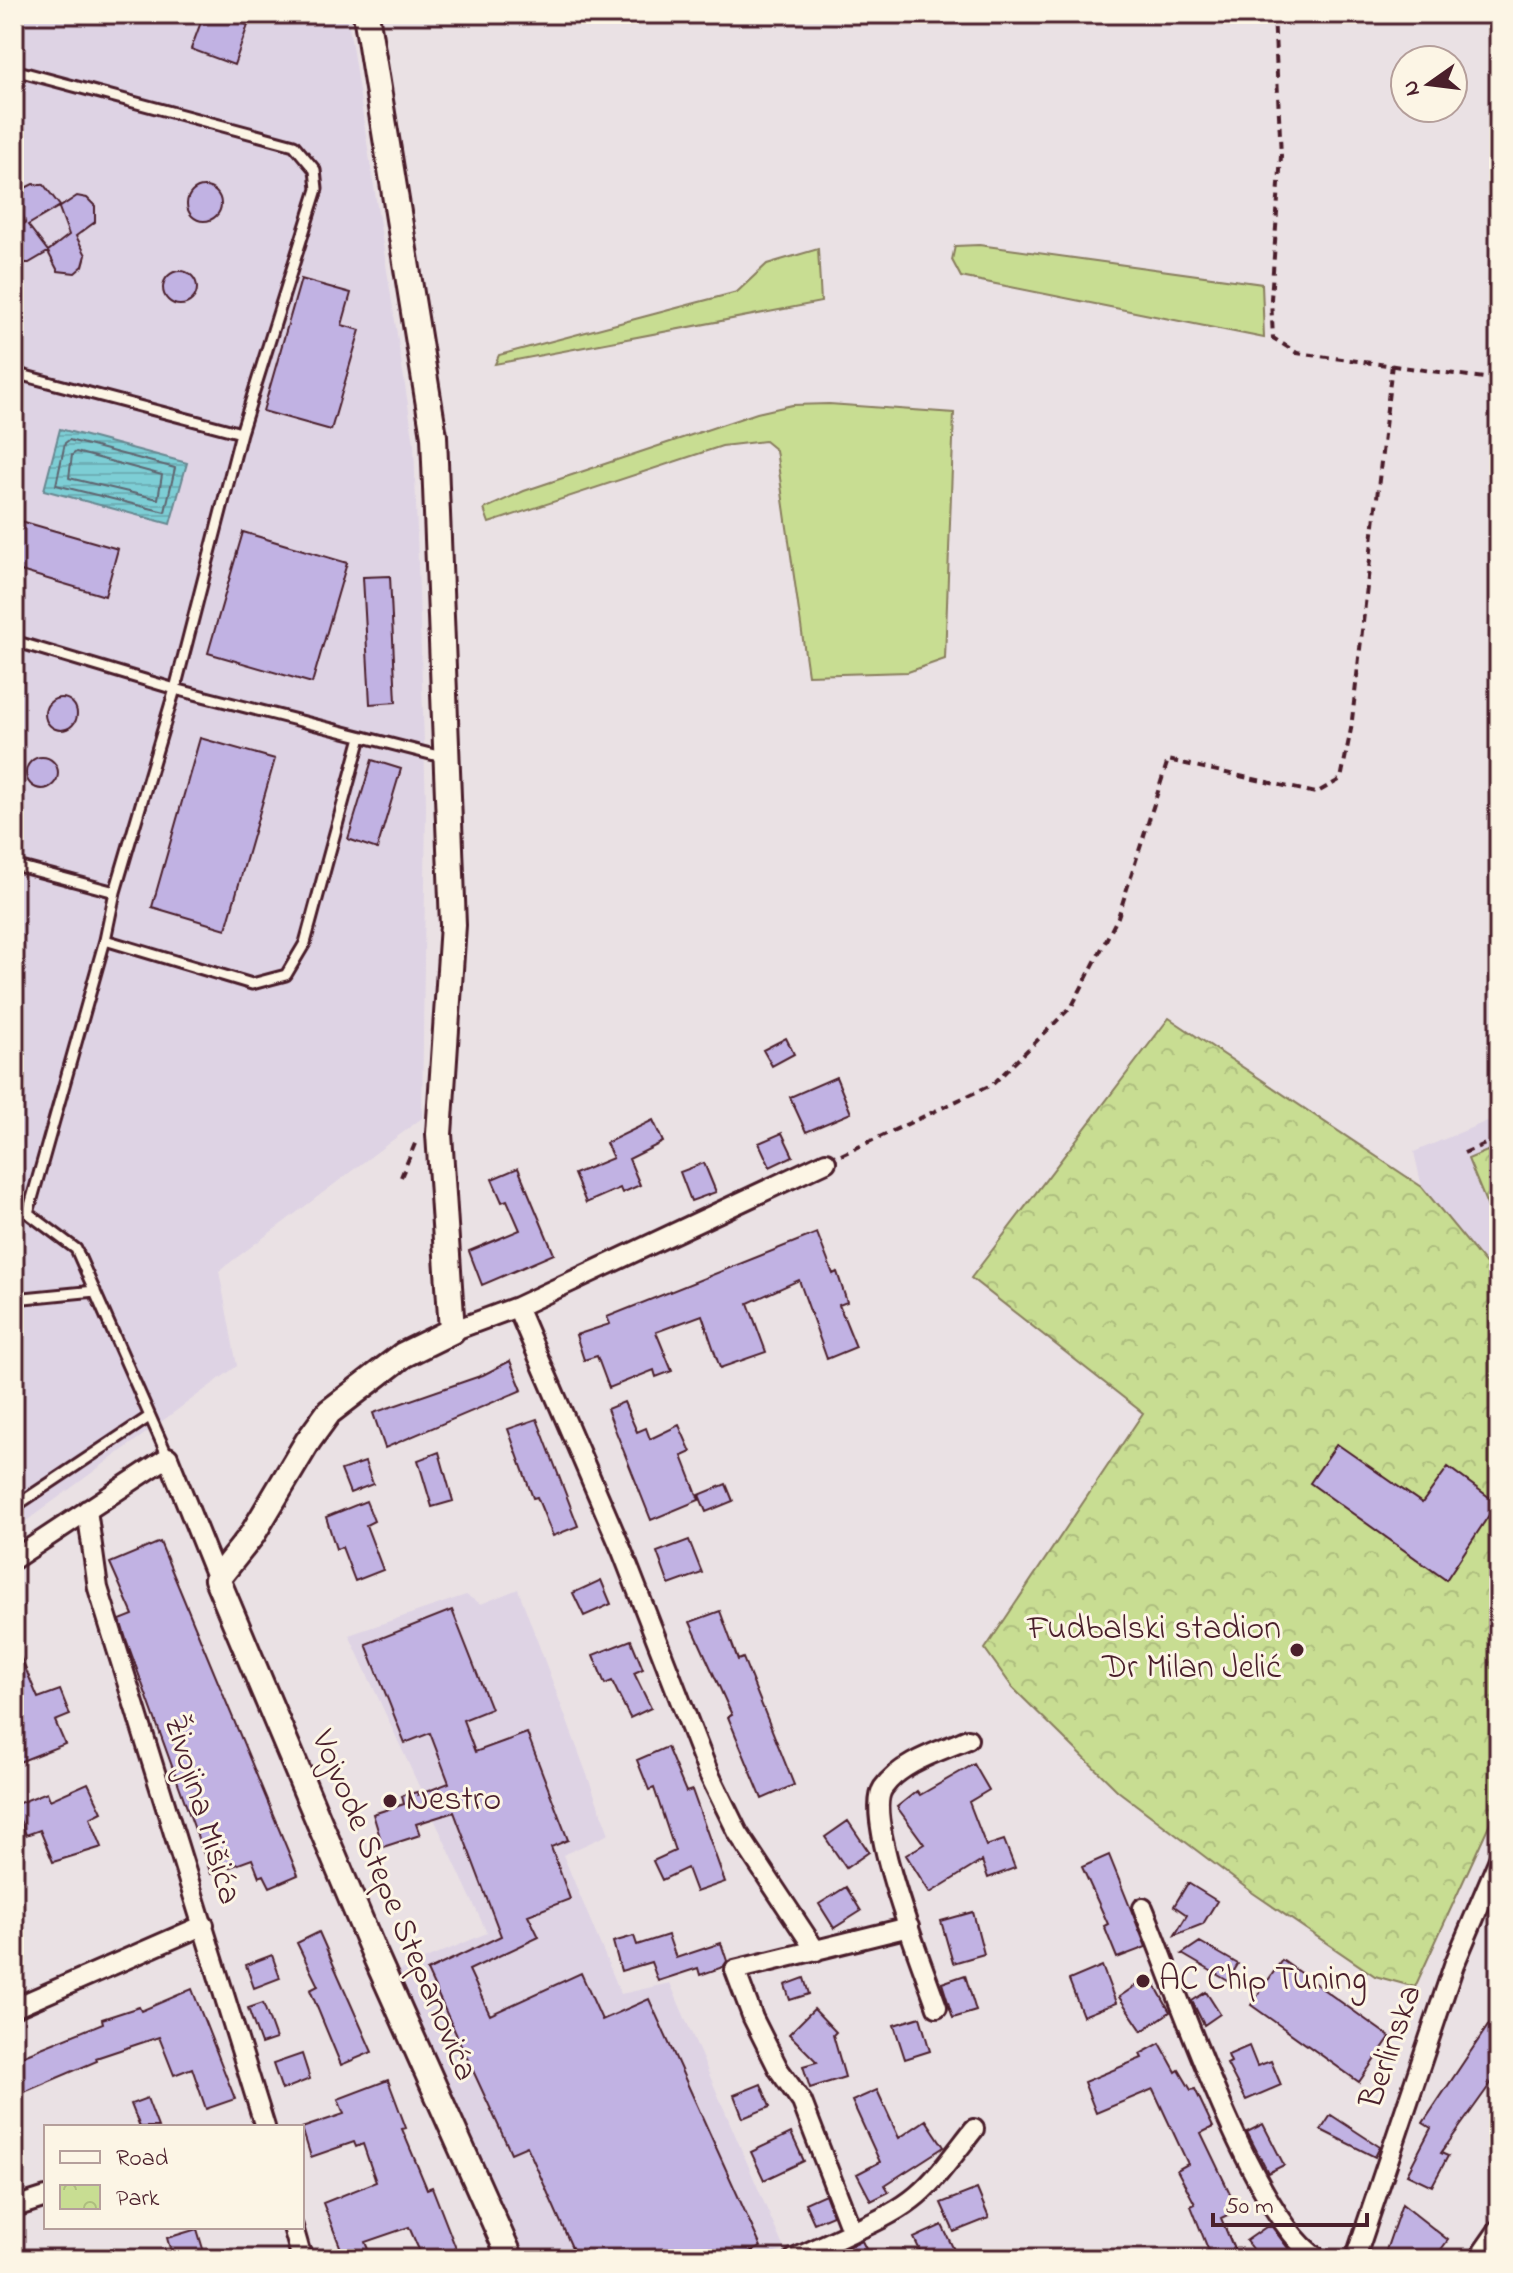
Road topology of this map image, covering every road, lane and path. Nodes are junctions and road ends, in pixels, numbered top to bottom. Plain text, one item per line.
1 (366, 14) edge
2 (1274, 14) edge
3 (14, 70) edge
4 (1392, 364) junction
5 (14, 373) edge
6 (1499, 380) edge
7 (241, 433) junction
8 (14, 641) edge
9 (175, 689) junction
10 (361, 737) junction
11 (446, 758) junction
12 (14, 865) edge
13 (115, 892) junction
14 (105, 940) junction
15 (1499, 1138) edge
16 (1464, 1153) dead end
17 (826, 1162) joint
18 (14, 1210) edge
19 (28, 1213) junction
20 (95, 1291) junction
21 (14, 1299) edge
22 (517, 1307) junction
23 (452, 1331) junction
24 (149, 1417) junction
25 (168, 1457) junction
26 (14, 1507) edge
27 (87, 1510) junction
28 (14, 1559) edge
29 (217, 1579) junction
30 (968, 1739) dead end
31 (1497, 1874) edge
32 (1143, 1908) dead end
33 (204, 1925) junction
34 (909, 1927) junction
35 (816, 1951) junction
36 (937, 2007) dead end
37 (14, 2008) edge
38 (262, 2125) edge
39 (974, 2129) dead end
40 (44, 2198) edge
41 (18, 2206) dead end
42 (294, 2229) edge
43 (1499, 2229) edge
44 (852, 2232) junction
45 (302, 2259) edge
46 (511, 2259) edge
47 (794, 2259) edge
48 (1319, 2259) edge
49 (1355, 2259) edge
50 (1478, 2259) edge

1 - 11 street
2 - 4 path
3 - 7 lane
4 - 6 path
4 - 17 path
5 - 7 lane
7 - 9 lane
8 - 9 lane
9 - 10 lane
9 - 13 lane
10 - 11 lane
10 - 14 lane
11 - 23 street
12 - 13 lane
13 - 14 lane
14 - 19 lane
15 - 16 path
17 - 22 street
18 - 19 lane
19 - 20 lane
20 - 21 lane
20 - 24 lane
22 - 23 street
22 - 35 street
23 - 29 street
24 - 25 lane
24 - 26 lane
25 - 27 street
25 - 29 street
27 - 28 street
27 - 33 street, Živojina Mišića
29 - 46 street, Vojvode Stepe Stepanovića
30 - 34 street
31 - 49 street, Berlinska
32 - 48 street
33 - 37 street
33 - 38 street, Živojina Mišića
34 - 35 street
34 - 36 street
35 - 44 street
39 - 44 street
40 - 41 street
42 - 45 street
43 - 50 street
44 - 47 street

